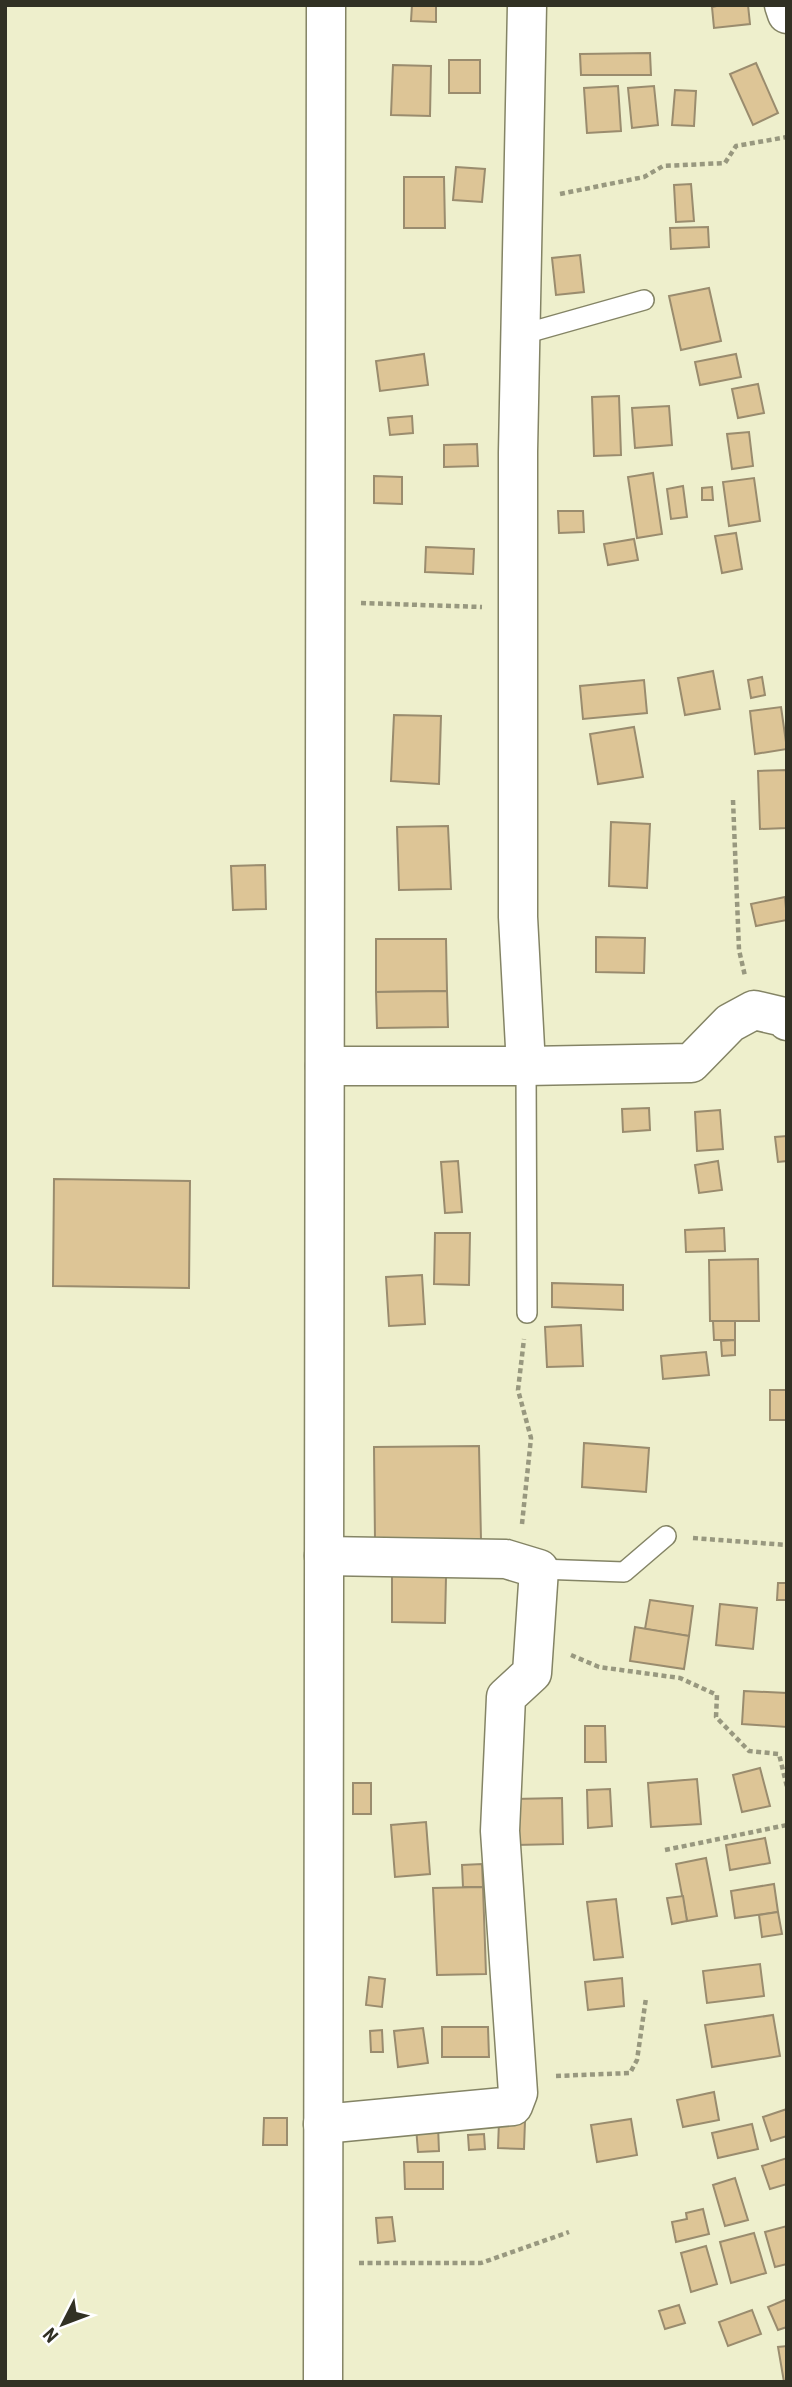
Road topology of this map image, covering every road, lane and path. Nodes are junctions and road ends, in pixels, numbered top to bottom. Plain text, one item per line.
1 (327, 5) edge
2 (527, 5) edge
3 (784, 5) edge
4 (787, 14) edge
5 (787, 137) edge
6 (523, 202) junction
7 (644, 300) dead end
8 (520, 335) junction
9 (326, 602) junction
10 (518, 608) junction
11 (733, 800) dead end
12 (771, 1016) edge
13 (325, 1066) junction
14 (526, 1066) junction
15 (527, 1313) joint
16 (666, 1536) joint
17 (787, 1545) edge
18 (324, 1556) junction
19 (522, 1564) junction
20 (534, 1640) junction
21 (787, 1787) edge
22 (787, 1825) edge
23 (665, 1850) dead end
24 (646, 1998) dead end
25 (516, 2078) junction
26 (323, 2124) junction
27 (569, 2232) dead end
28 (323, 2263) junction
29 (323, 2382) edge

1 - 9 street
2 - 6 street
3 - 4 street
5 - 6 path
6 - 8 street
7 - 8 lane
8 - 10 street
9 - 10 path
9 - 13 street
10 - 14 street
11 - 12 path
12 - 14 street
13 - 14 street
13 - 18 street
14 - 15 lane
15 - 19 path
16 - 17 path
16 - 19 lane
18 - 19 street
18 - 26 street
19 - 20 street
20 - 21 path
20 - 25 street
22 - 23 path
24 - 25 path
25 - 26 street
26 - 28 street
27 - 28 path
28 - 29 street

